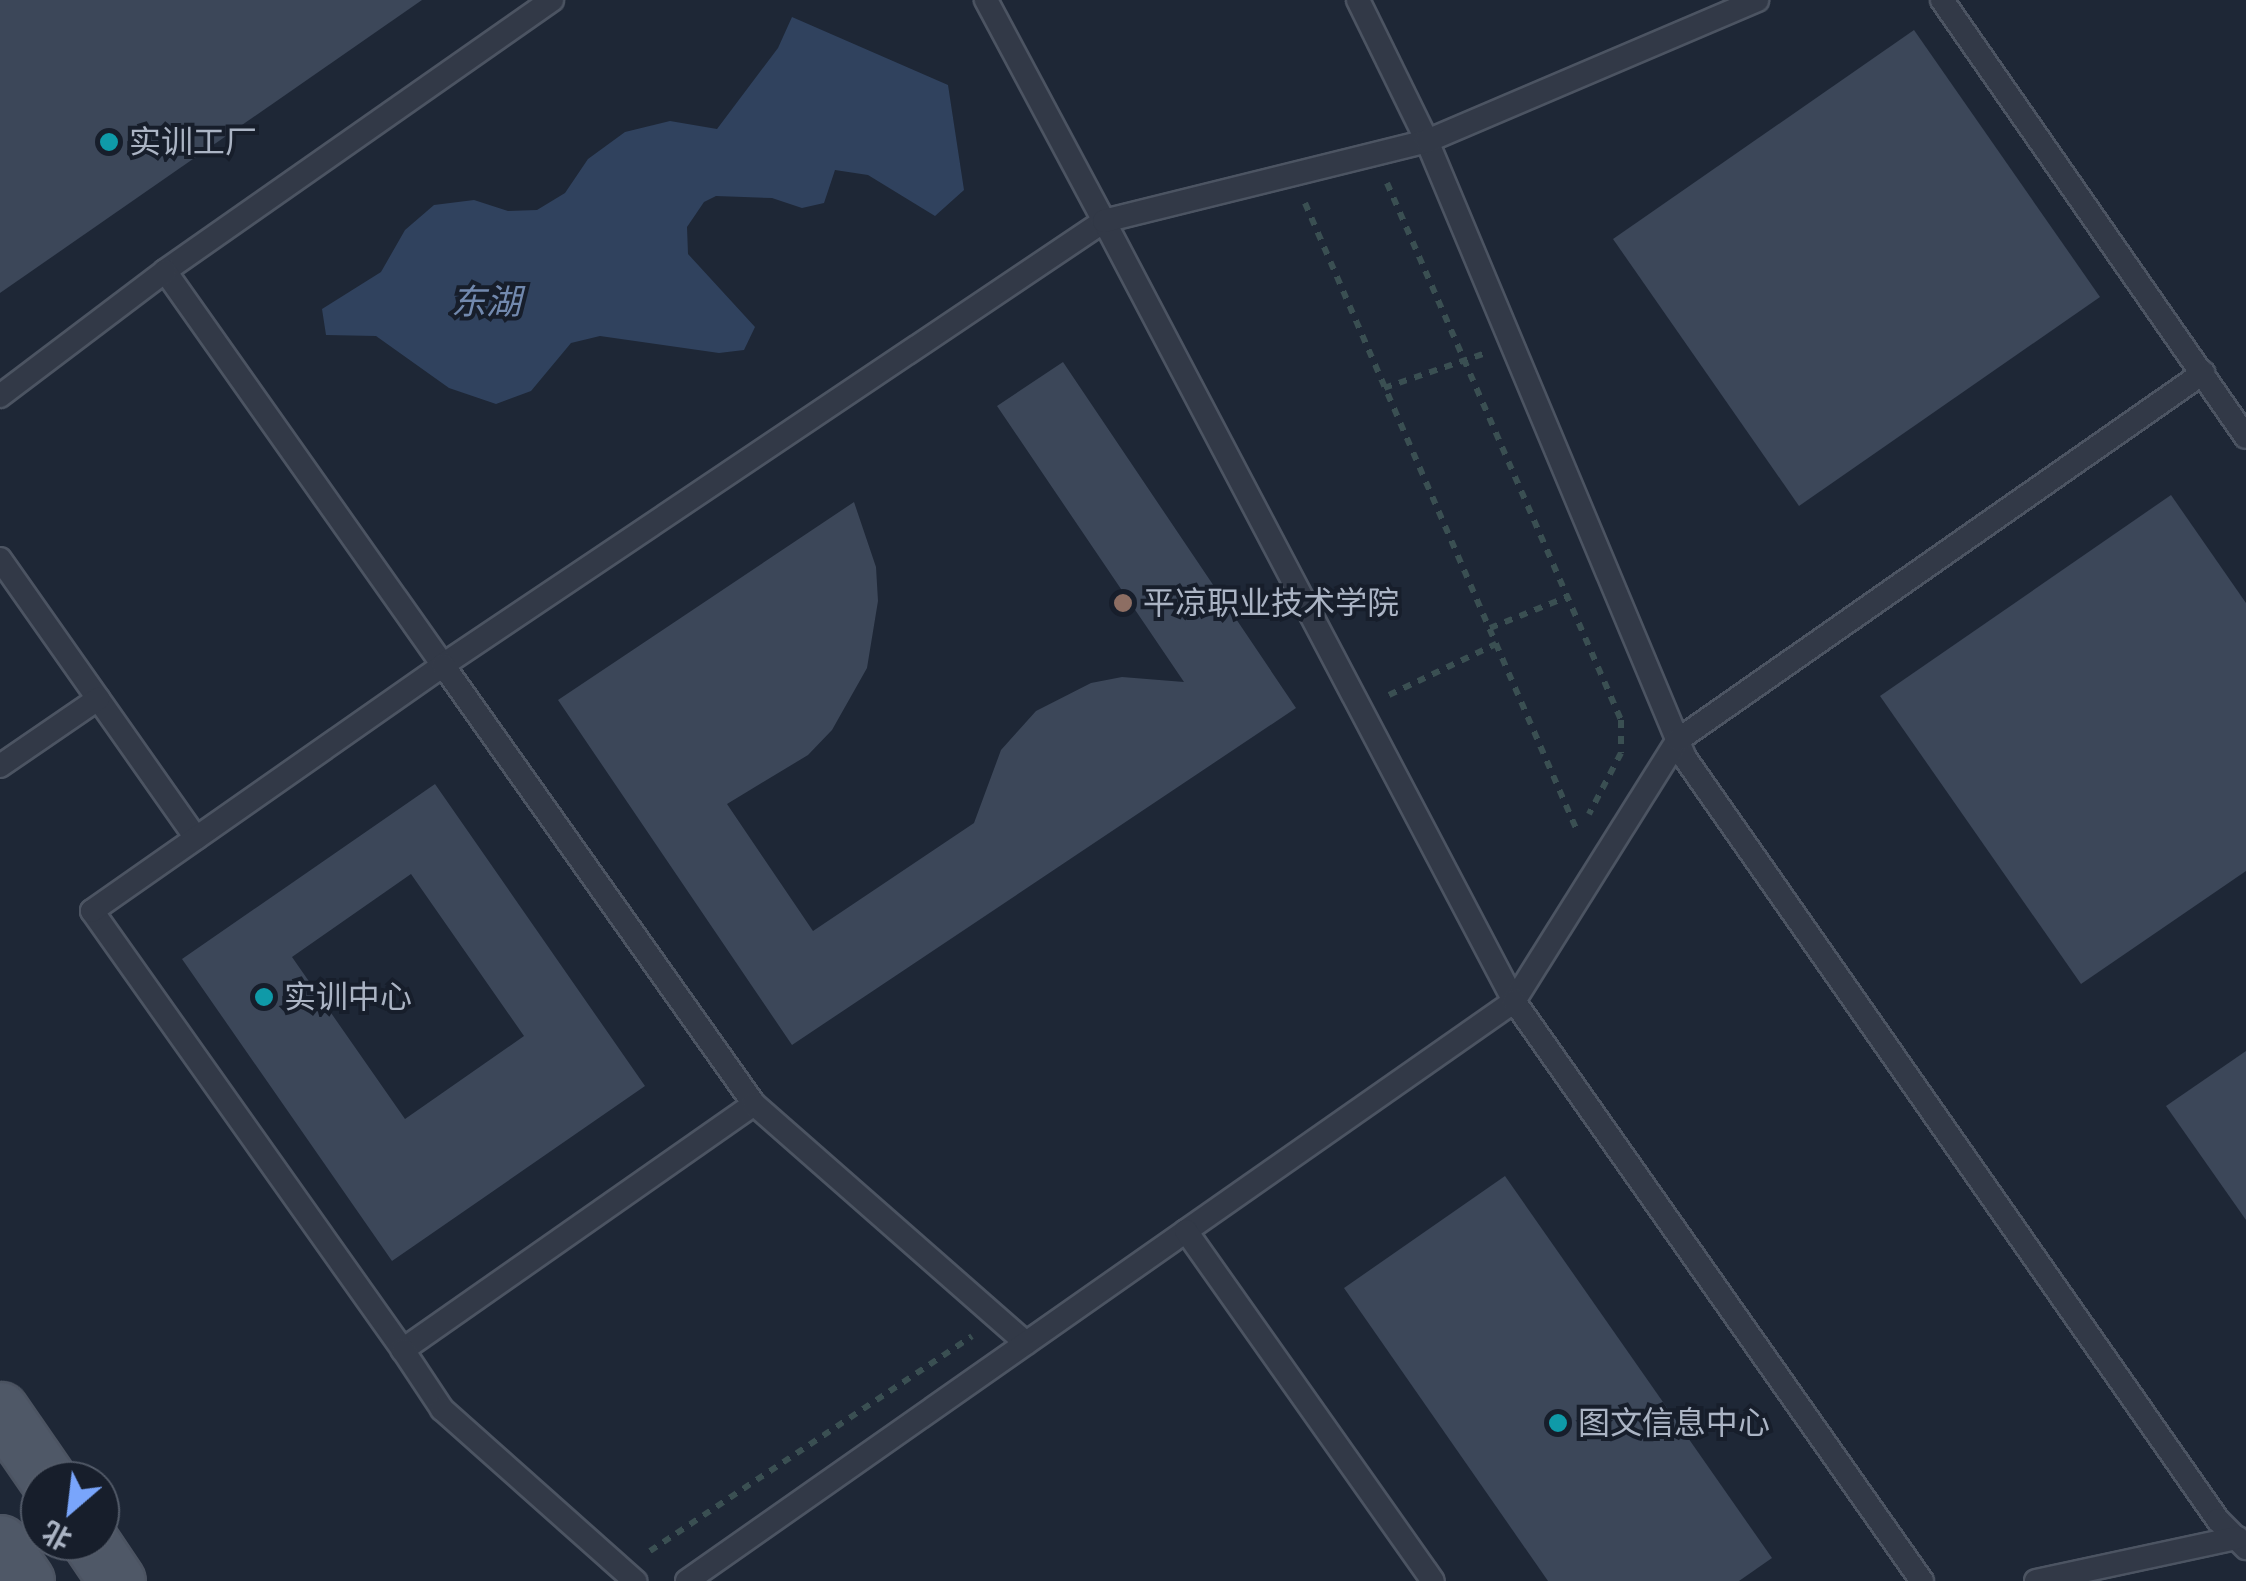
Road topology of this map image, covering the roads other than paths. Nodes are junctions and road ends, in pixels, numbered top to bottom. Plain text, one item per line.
1 (552, 0) edge
2 (986, 0) edge
3 (1358, 0) edge
4 (1757, 0) edge
5 (1942, 0) edge
6 (1427, 142) junction
7 (1104, 221) junction
8 (165, 271) junction
9 (2204, 374) junction
10 (0, 396) edge
11 (2246, 437) edge
12 (3, 569) edge
13 (443, 665) junction
14 (98, 699) junction
15 (1678, 740) junction
16 (0, 766) edge
17 (196, 838) junction
18 (1514, 1000) junction
19 (754, 1104) junction
20 (1186, 1232) junction
21 (1026, 1343) junction
22 (403, 1350) junction
23 (0, 1410) edge
24 (35, 1461) edge
25 (0, 1543) edge
26 (2241, 1543) edge
27 (629, 1575) edge
28 (26, 1581) edge
29 (687, 1581) edge
30 (1433, 1581) edge
31 (1923, 1581) edge
32 (2036, 1581) edge

1 - 8 lane
2 - 7 lane
3 - 6 lane
4 - 6 lane
5 - 9 lane
6 - 7 lane
6 - 15 lane
7 - 13 lane
7 - 18 lane
8 - 10 lane
8 - 13 lane
9 - 11 lane
9 - 15 lane
12 - 14 lane
13 - 17 lane
13 - 19 lane
14 - 16 lane
14 - 17 lane
15 - 18 lane
15 - 26 lane
17 - 22 lane
18 - 20 lane
18 - 31 lane
19 - 21 lane
19 - 22 lane
20 - 21 lane
20 - 30 lane
21 - 29 lane
22 - 27 lane
23 - 24 main road
25 - 28 main road
26 - 32 lane

